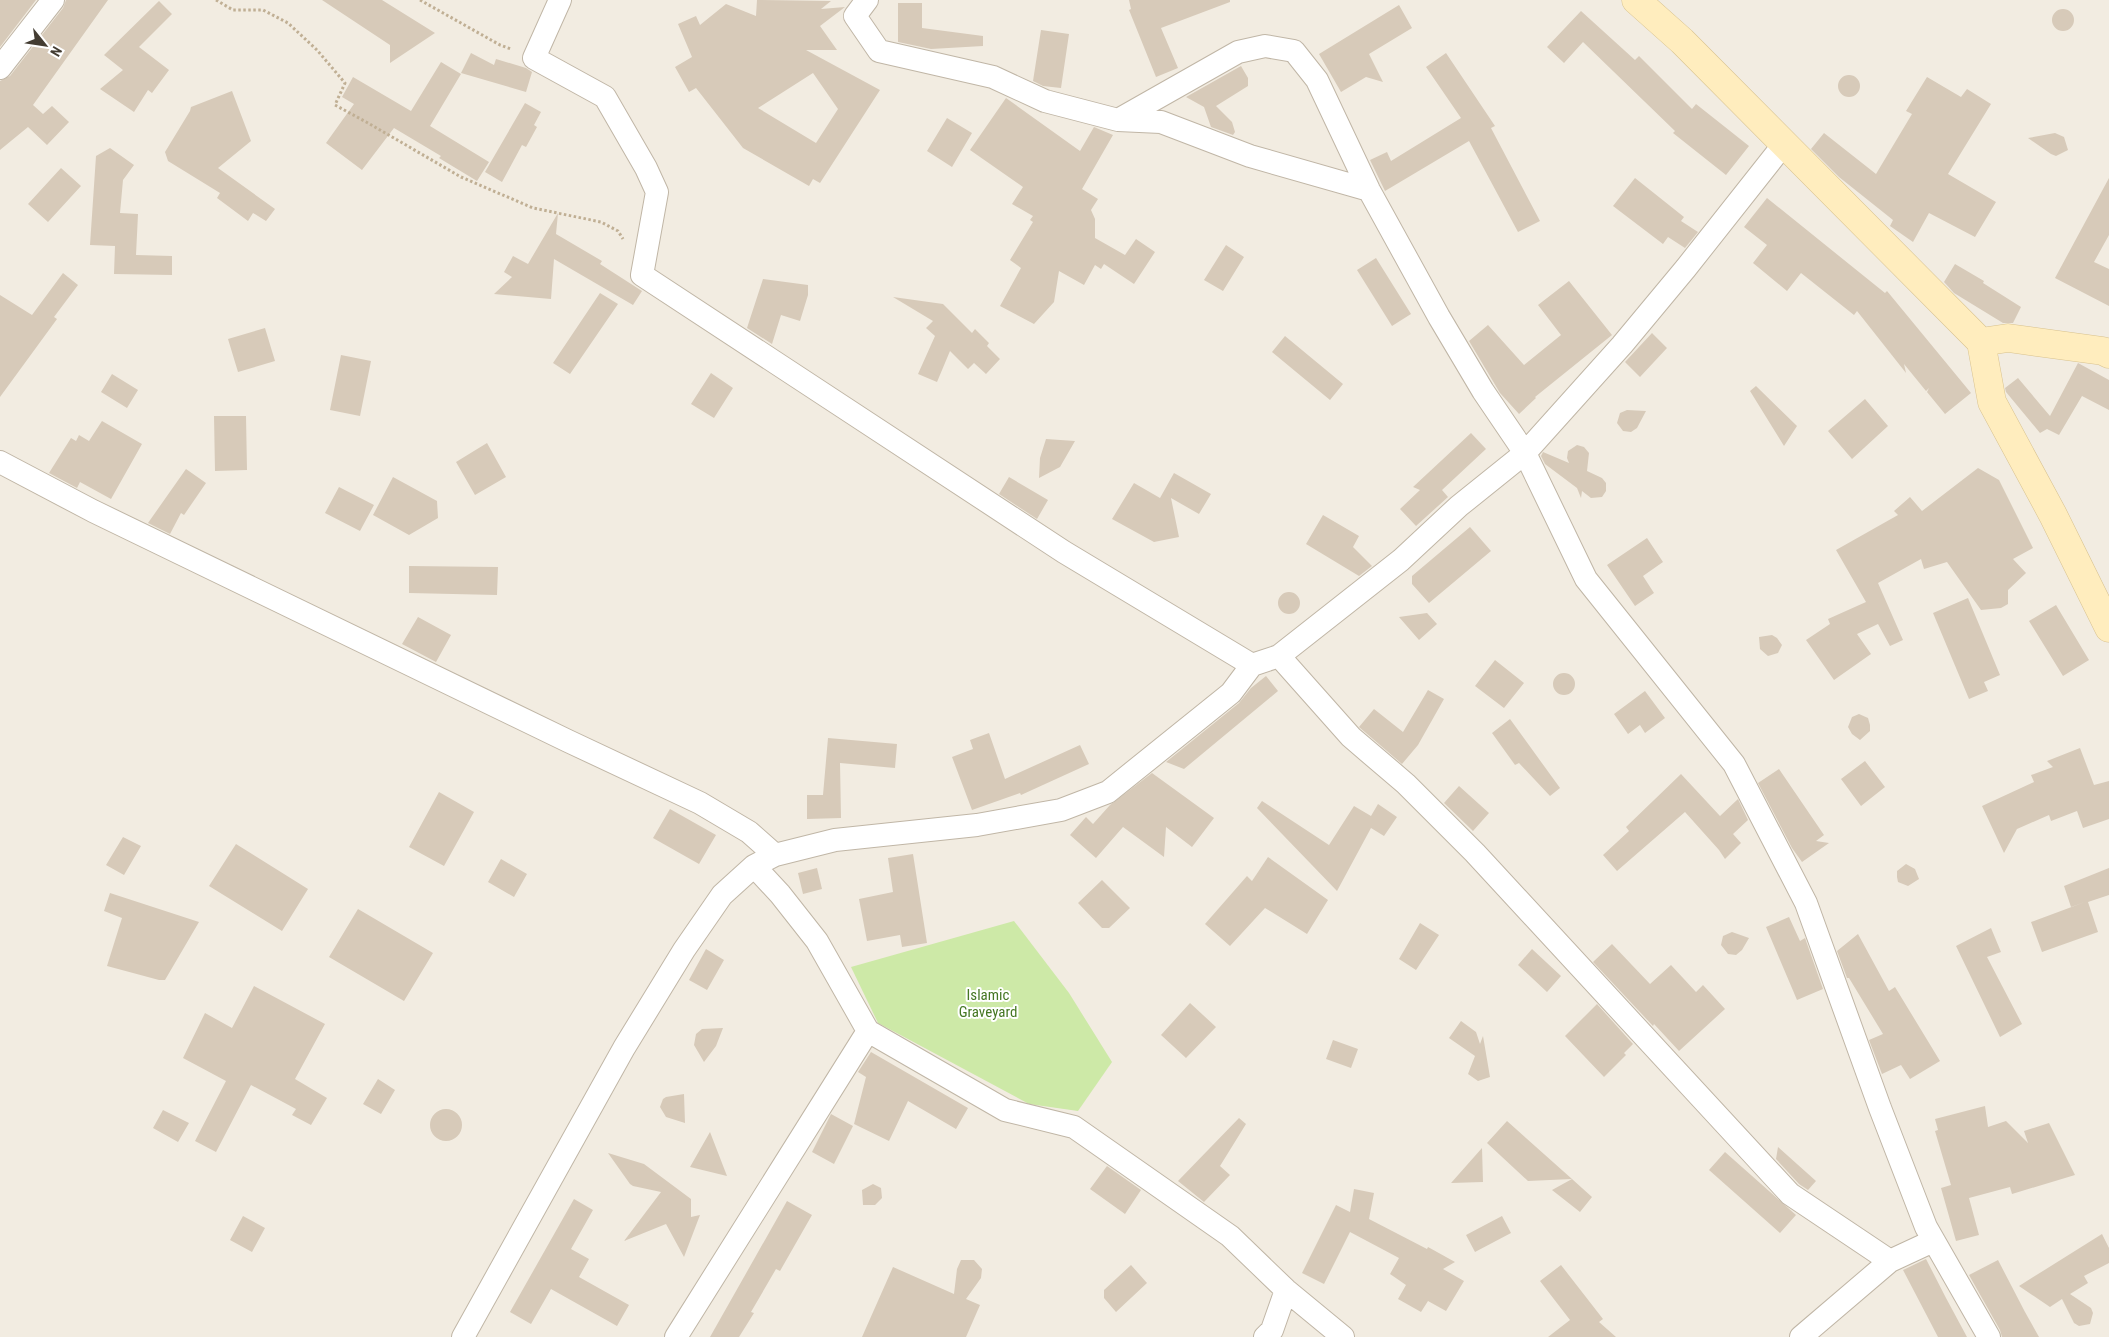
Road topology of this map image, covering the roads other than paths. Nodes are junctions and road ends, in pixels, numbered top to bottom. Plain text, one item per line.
1 (53, 0) edge
2 (560, 0) edge
3 (867, 0) edge
4 (1636, 0) edge
5 (0, 68) edge
6 (1118, 120) junction
7 (1784, 144) junction
8 (1369, 190) junction
9 (1981, 342) junction
10 (2109, 354) edge
11 (1525, 453) junction
12 (0, 462) edge
13 (2109, 628) edge
14 (1279, 656) junction
15 (1252, 666) junction
16 (776, 855) junction
17 (754, 866) junction
18 (868, 1031) junction
19 (1933, 1241) junction
20 (1890, 1261) junction
21 (1286, 1290) junction
22 (463, 1337) edge
23 (676, 1337) edge
24 (1265, 1337) edge
25 (1343, 1337) edge
26 (1801, 1337) edge
27 (1989, 1337) edge

1 - 5 street
2 - 15 street
3 - 6 street
4 - 7 street
6 - 8 street
6 - 8 street
7 - 9 street
7 - 11 street
8 - 11 street
9 - 10 street
9 - 13 street
11 - 14 street
11 - 19 street
12 - 16 street
14 - 15 street
14 - 20 street
15 - 16 street
16 - 17 street
17 - 18 street
17 - 22 street
18 - 21 street
18 - 23 street
19 - 20 street
19 - 27 street
20 - 26 street
21 - 24 street
21 - 25 street

